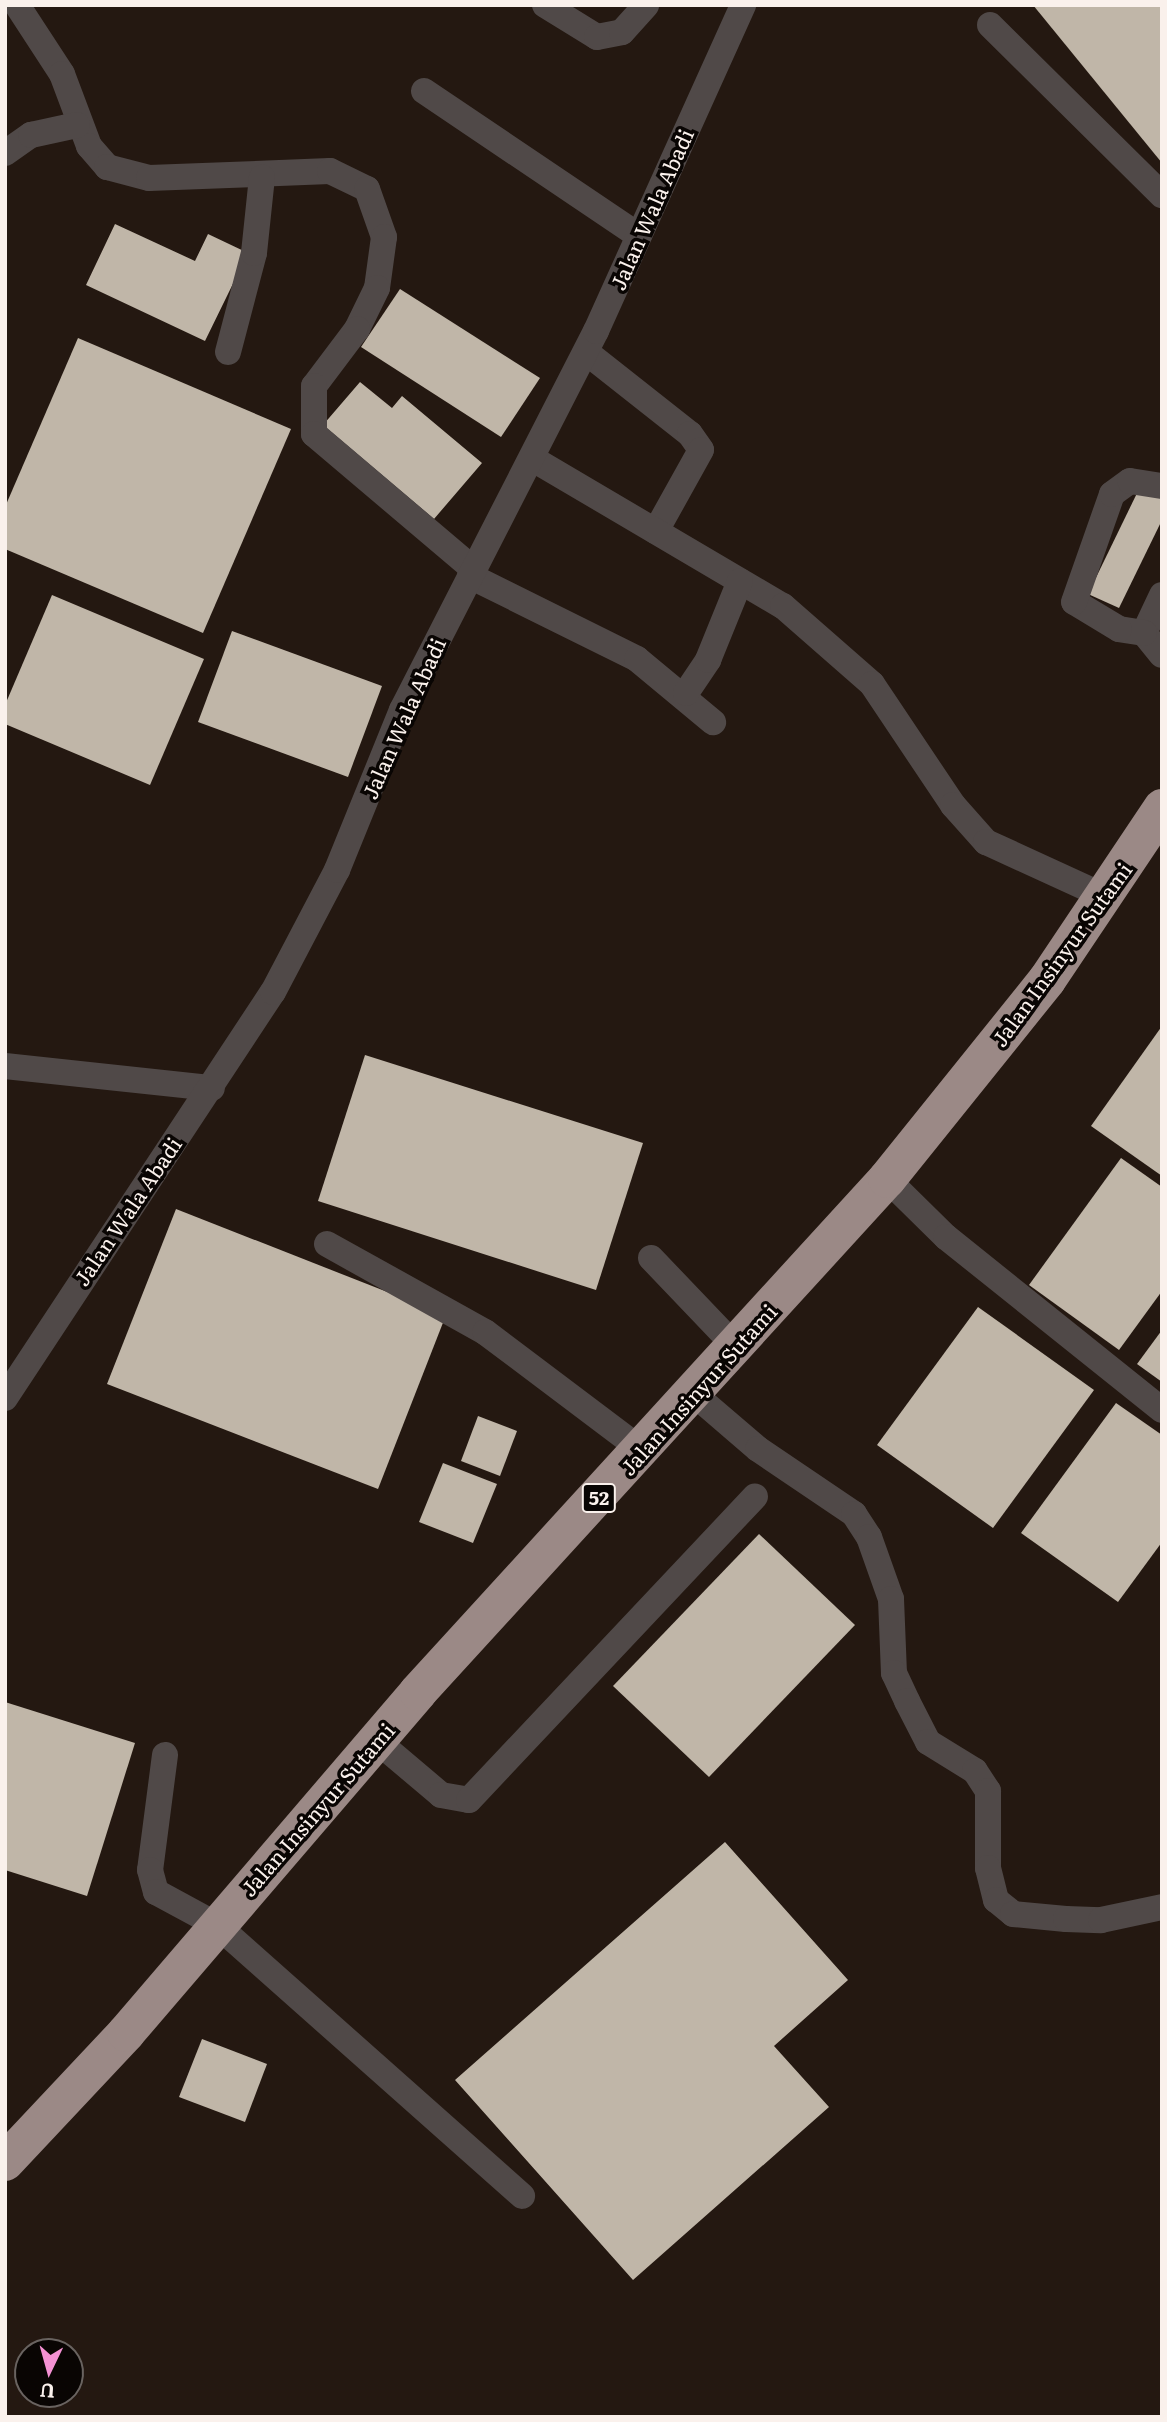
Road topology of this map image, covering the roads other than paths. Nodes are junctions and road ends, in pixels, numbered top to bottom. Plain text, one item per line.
1 (17, 5) edge
2 (545, 5) edge
3 (646, 5) edge
4 (743, 5) edge
5 (990, 25) dead end
6 (424, 91) dead end
7 (77, 125) junction
8 (5, 153) edge
9 (262, 177) junction
10 (1162, 195) edge
11 (639, 236) junction
12 (228, 352) dead end
13 (586, 352) junction
14 (533, 459) junction
15 (1162, 486) edge
16 (656, 531) junction
17 (472, 572) junction
18 (740, 581) junction
19 (1162, 595) edge
20 (1143, 633) junction
21 (1162, 655) edge
22 (686, 693) junction
23 (713, 722) dead end
24 (1162, 808) edge
25 (1106, 897) junction
26 (5, 1066) edge
27 (212, 1088) junction
28 (887, 1179) junction
29 (327, 1244) dead end
30 (651, 1258) dead end
31 (735, 1346) junction
32 (695, 1395) junction
33 (5, 1398) edge
34 (1162, 1410) edge
35 (643, 1451) junction
36 (755, 1497) dead end
37 (376, 1740) junction
38 (165, 1755) dead end
39 (1162, 1907) edge
40 (217, 1925) junction
41 (5, 2162) edge
42 (522, 2196) dead end

1 - 7 street
2 - 3 street
4 - 11 street, Jalan Wala Abadi
5 - 10 street
6 - 11 street
7 - 8 street
7 - 9 street
9 - 12 street
9 - 17 street
11 - 13 street, Jalan Wala Abadi
13 - 14 street, Jalan Wala Abadi
13 - 16 street
14 - 16 street
14 - 17 street, Jalan Wala Abadi
15 - 20 street
16 - 18 street
17 - 22 street
17 - 27 street, Jalan Wala Abadi
18 - 22 street
18 - 25 street
19 - 20 street
20 - 21 street
22 - 23 street
24 - 25 highway, Jalan Insinyur Sutami / 52
25 - 28 highway, Jalan Insinyur Sutami / 52
26 - 27 street
27 - 33 street, Jalan Wala Abadi
28 - 31 highway, Jalan Insinyur Sutami / 52
28 - 34 street
29 - 35 street
30 - 31 street
31 - 32 highway, Jalan Insinyur Sutami / 52
32 - 35 highway, Jalan Insinyur Sutami / 52
32 - 39 street
35 - 37 highway, Jalan Insinyur Sutami / 52
36 - 37 street
37 - 40 highway, Jalan Insinyur Sutami / 52
38 - 40 street
40 - 41 highway, Jalan Insinyur Sutami / 52
40 - 42 street

